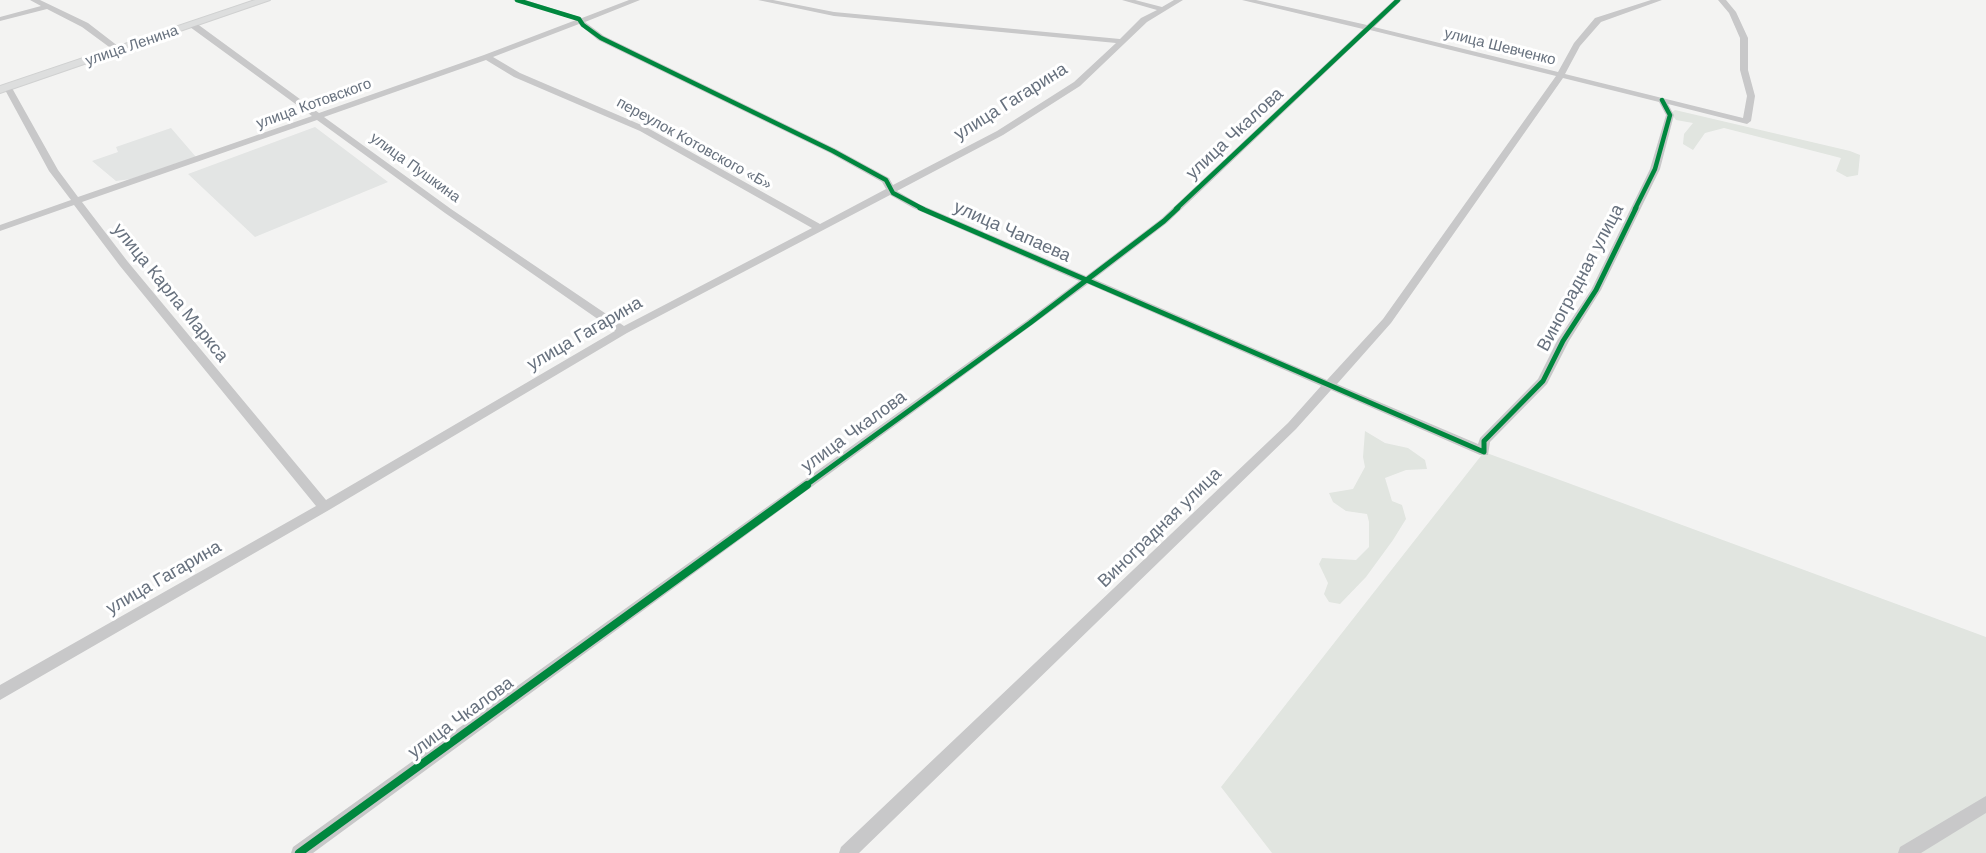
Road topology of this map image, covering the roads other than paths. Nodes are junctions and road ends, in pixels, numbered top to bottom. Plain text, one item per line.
1 (34, 0) edge
2 (265, 0) edge
3 (517, 0) edge
4 (636, 0) edge
5 (762, 0) edge
6 (1126, 0) edge
7 (1179, 0) edge
8 (1246, 0) edge
9 (1398, 0) edge
10 (1658, 0) edge
11 (1722, 0) edge
12 (48, 7) junction
13 (1163, 9) junction
14 (0, 19) edge
15 (582, 21) junction
16 (193, 25) junction
17 (1371, 28) junction
18 (1121, 41) junction
19 (119, 50) junction
20 (487, 57) junction
21 (1560, 76) junction
22 (4, 89) edge
23 (1662, 100) junction
24 (320, 117) junction
25 (892, 190) junction
26 (77, 202) junction
27 (0, 228) edge
28 (820, 228) junction
29 (1086, 281) junction
30 (623, 331) junction
31 (1329, 385) junction
32 (1484, 452) joint
33 (324, 507) junction
34 (0, 693) edge
35 (1986, 804) edge
36 (299, 853) edge
37 (847, 853) edge
38 (1906, 853) edge

1 - 12 street
2 - 16 street, улица Ленина
3 - 15 street
4 - 15 street, улица Котовского
5 - 18 street
6 - 13 street
7 - 13 street, улица Гагарина
8 - 17 street, улица Шевченко
9 - 17 street, улица Чкалова
10 - 21 street, Виноградная улица
11 - 23 street, улица Шевченко
12 - 14 street
12 - 19 street
13 - 18 street, улица Гагарина
15 - 20 street, улица Котовского
15 - 25 street, улица Чапаева
16 - 19 street, улица Ленина
16 - 24 street, улица Пушкина
17 - 21 street, улица Шевченко
17 - 29 street, улица Чкалова
18 - 25 street, улица Гагарина
19 - 22 street, улица Ленина
20 - 24 street, улица Котовского
20 - 28 street, переулок Котовского «Б»
21 - 23 street, улица Шевченко
21 - 31 street, Виноградная улица
22 - 26 street, улица Карла Маркса
23 - 32 street, Виноградная улица
24 - 26 street, улица Котовского
24 - 30 street, улица Пушкина
25 - 28 street, улица Гагарина
25 - 29 street, улица Чапаева
26 - 27 street, улица Котовского
26 - 33 street, улица Карла Маркса
28 - 30 street, улица Гагарина
29 - 31 street, улица Чапаева
29 - 36 street, улица Чкалова
30 - 33 street, улица Гагарина
31 - 32 street, улица Чапаева
31 - 37 street, Виноградная улица
33 - 34 street, улица Гагарина
35 - 38 street

